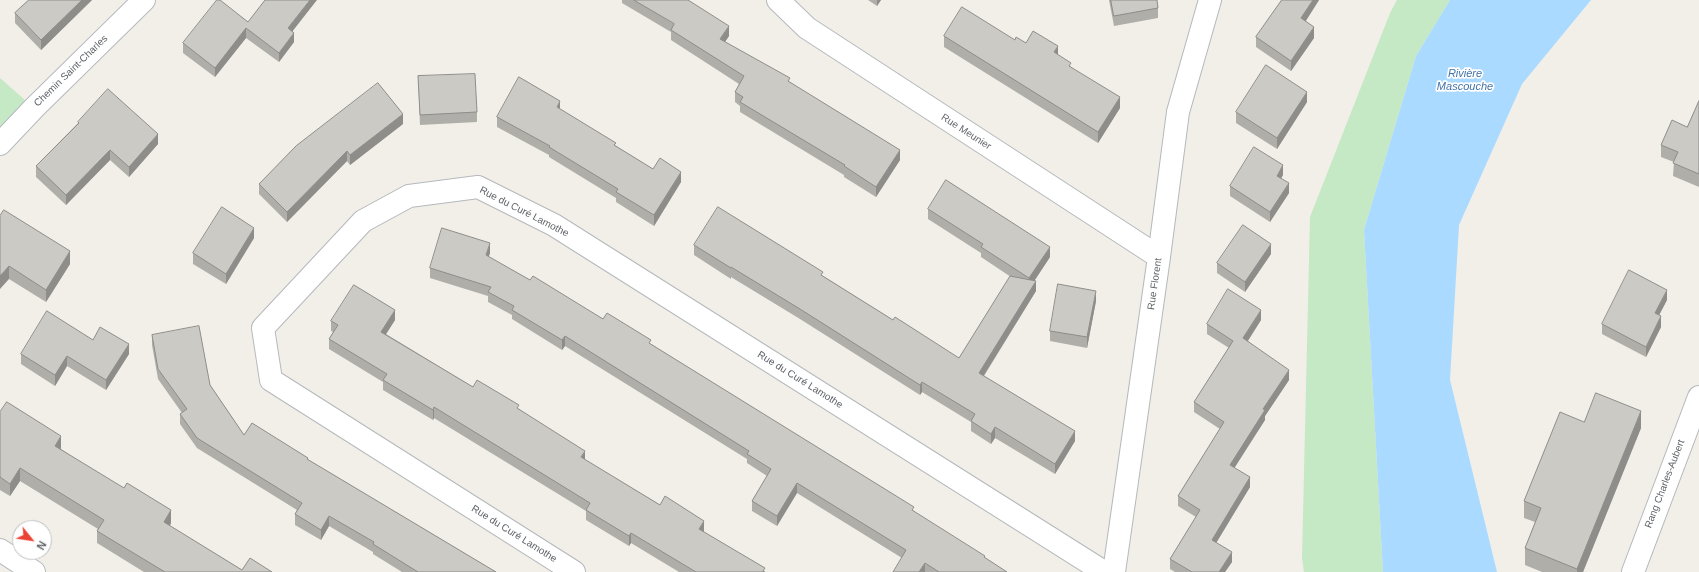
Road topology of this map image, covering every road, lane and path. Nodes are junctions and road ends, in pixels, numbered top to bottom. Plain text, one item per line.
1 (144, 0) edge
2 (778, 0) edge
3 (1210, 0) edge
4 (0, 144) edge
5 (1159, 258) junction
6 (1699, 397) edge
7 (0, 550) edge
8 (34, 572) edge
9 (574, 572) edge
10 (1104, 572) edge
11 (1114, 572) edge
12 (1633, 572) edge

1 - 4 street, Chemin Saint-Charles
2 - 5 street, Rue Meunier
3 - 5 street, Rue Florent
5 - 11 street, Rue Florent
6 - 12 street, Rang Charles-Aubert
7 - 8 street
9 - 10 street, Rue du Curé Lamothe

